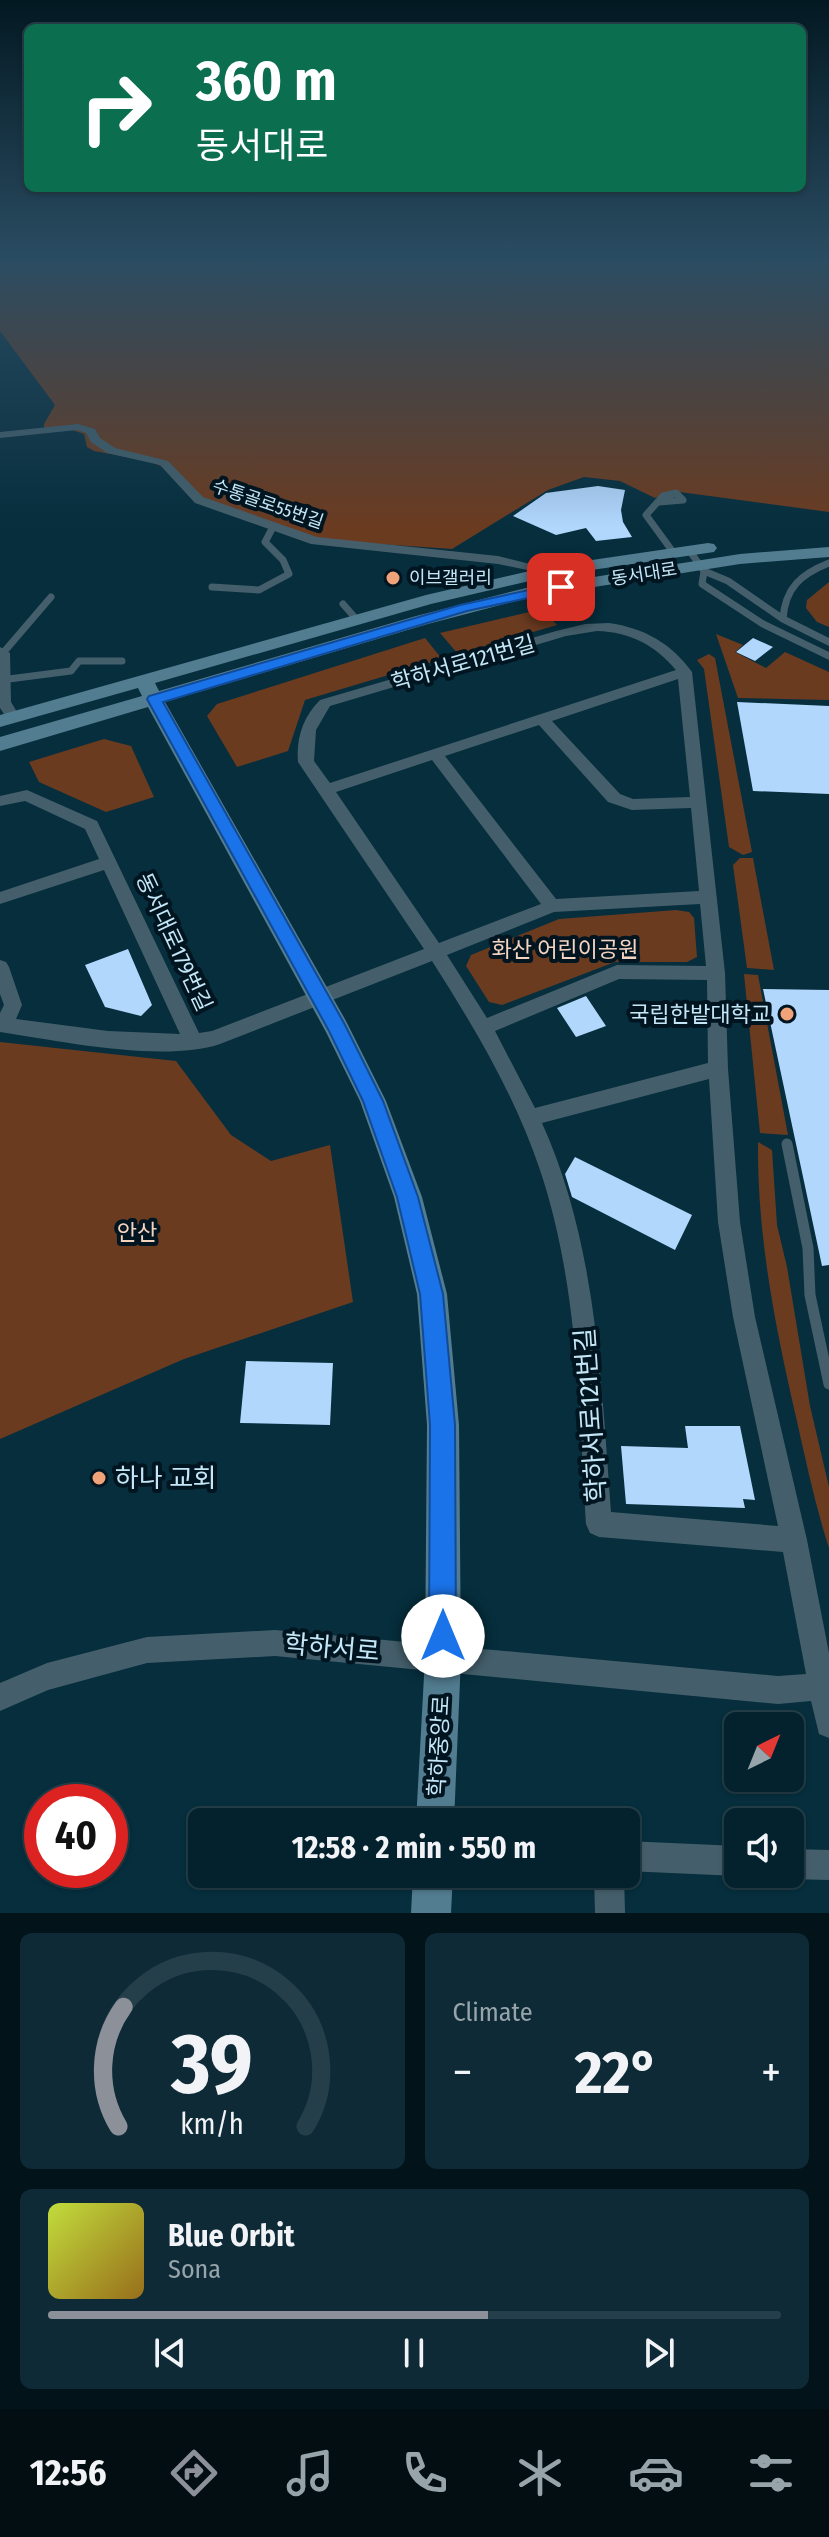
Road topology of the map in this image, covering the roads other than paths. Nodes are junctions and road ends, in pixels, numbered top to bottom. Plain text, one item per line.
1 (0, 435) edge
2 (659, 502) dead end
3 (273, 527) junction
4 (829, 538) edge
5 (829, 552) edge
6 (692, 560) junction
7 (829, 563) edge
8 (551, 571) junction
9 (212, 587) dead end
10 (51, 597) dead end
11 (343, 604) dead end
12 (783, 619) junction
13 (357, 620) junction
14 (829, 642) edge
15 (1, 652) edge
16 (829, 656) edge
17 (122, 661) dead end
18 (685, 672) junction
19 (1, 680) edge
20 (149, 690) junction
21 (6, 719) edge
22 (542, 719) junction
23 (0, 744) edge
24 (435, 754) junction
25 (327, 789) junction
26 (0, 801) edge
27 (699, 802) junction
28 (110, 862) junction
29 (708, 897) junction
30 (0, 898) edge
31 (552, 906) junction
32 (435, 951) junction
33 (0, 967) edge
34 (716, 973) junction
35 (320, 998) junction
36 (2, 1025) edge
37 (484, 1028) junction
38 (194, 1043) junction
39 (718, 1069) junction
40 (530, 1118) junction
41 (787, 1144) dead end
42 (829, 1384) edge
43 (794, 1540) junction
44 (443, 1658) junction
45 (823, 1686) junction
46 (0, 1697) edge
47 (829, 1724) edge
48 (436, 1808) edge
49 (640, 1857) edge
50 (724, 1860) edge
51 (804, 1864) edge
52 (829, 1865) edge
53 (432, 1888) edge
54 (609, 1888) edge
55 (431, 1913) edge
56 (610, 1913) edge

1 - 3 street, 수통골로55번길
2 - 6 lane
3 - 8 street, 수통골로55번길
3 - 9 lane
4 - 6 street, 동서대로
5 - 6 street, 동서대로
6 - 8 street, 동서대로
6 - 12 lane
6 - 16 lane
6 - 20 street, 동서대로
7 - 12 lane
8 - 13 street, 동서대로
10 - 15 lane
11 - 13 lane
12 - 14 lane
13 - 20 street, 동서대로
15 - 19 street
17 - 19 lane
18 - 22 street
18 - 25 street, 학하서로121번길
18 - 27 street
19 - 21 street
20 - 21 street, 동서대로
20 - 23 street, 동서대로
20 - 35 street, 학하중앙로
22 - 24 street
22 - 27 street
24 - 25 street
24 - 31 street
25 - 32 street, 학하서로121번길
26 - 28 street, 동서대로179번길
27 - 29 street
28 - 30 street, 동서대로179번길
28 - 38 street, 동서대로179번길
29 - 31 street
29 - 34 street
31 - 32 street, 동서대로179번길
32 - 35 street, 동서대로179번길
32 - 37 street, 학하서로121번길
33 - 36 street
34 - 37 street
34 - 39 street
35 - 38 street, 동서대로179번길
35 - 44 street, 학하중앙로
36 - 38 street, 동서대로179번길
37 - 40 street, 학하서로121번길
39 - 40 street
39 - 43 street
40 - 43 street, 학하서로121번길
41 - 42 lane
43 - 45 street
44 - 45 street, 학하서로
44 - 46 street, 학하서로
44 - 48 street, 학하중앙로
45 - 47 street
49 - 50 street
51 - 52 street
53 - 55 street
54 - 56 street

